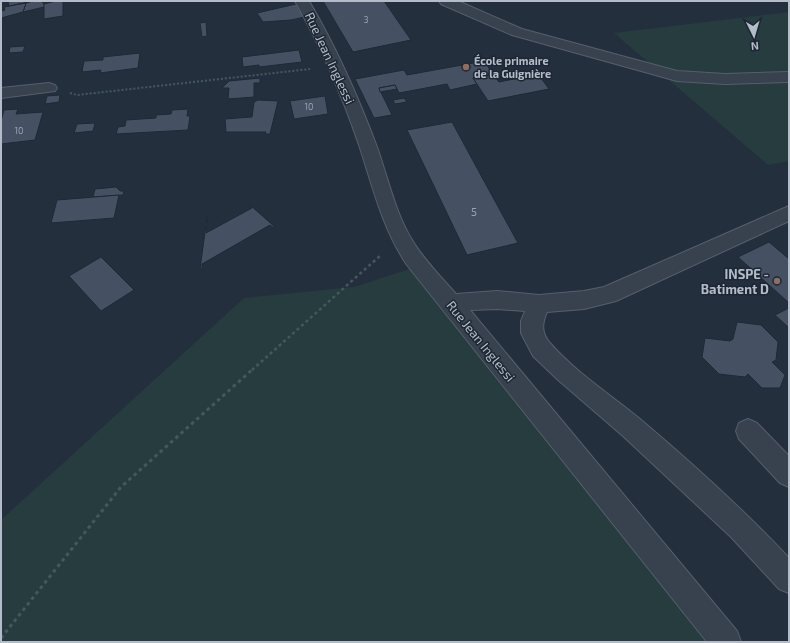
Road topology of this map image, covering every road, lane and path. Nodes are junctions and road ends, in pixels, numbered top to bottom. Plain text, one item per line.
1 (302, 1) edge
2 (446, 1) edge
3 (332, 56) junction
4 (789, 76) edge
5 (49, 88) joint
6 (1, 93) edge
7 (789, 213) edge
8 (404, 243) junction
9 (451, 303) junction
10 (539, 304) junction
11 (748, 432) dead end
12 (789, 474) edge
13 (789, 579) edge
14 (1, 638) edge
15 (726, 642) edge

1 - 3 street, Rue Jean Inglessi
2 - 4 street
3 - 5 path
3 - 8 street, Rue Jean Inglessi
5 - 6 street
7 - 10 street
8 - 9 street, Rue Jean Inglessi
8 - 14 path
9 - 10 street
9 - 15 street, Rue Jean Inglessi
10 - 13 street
11 - 12 street

